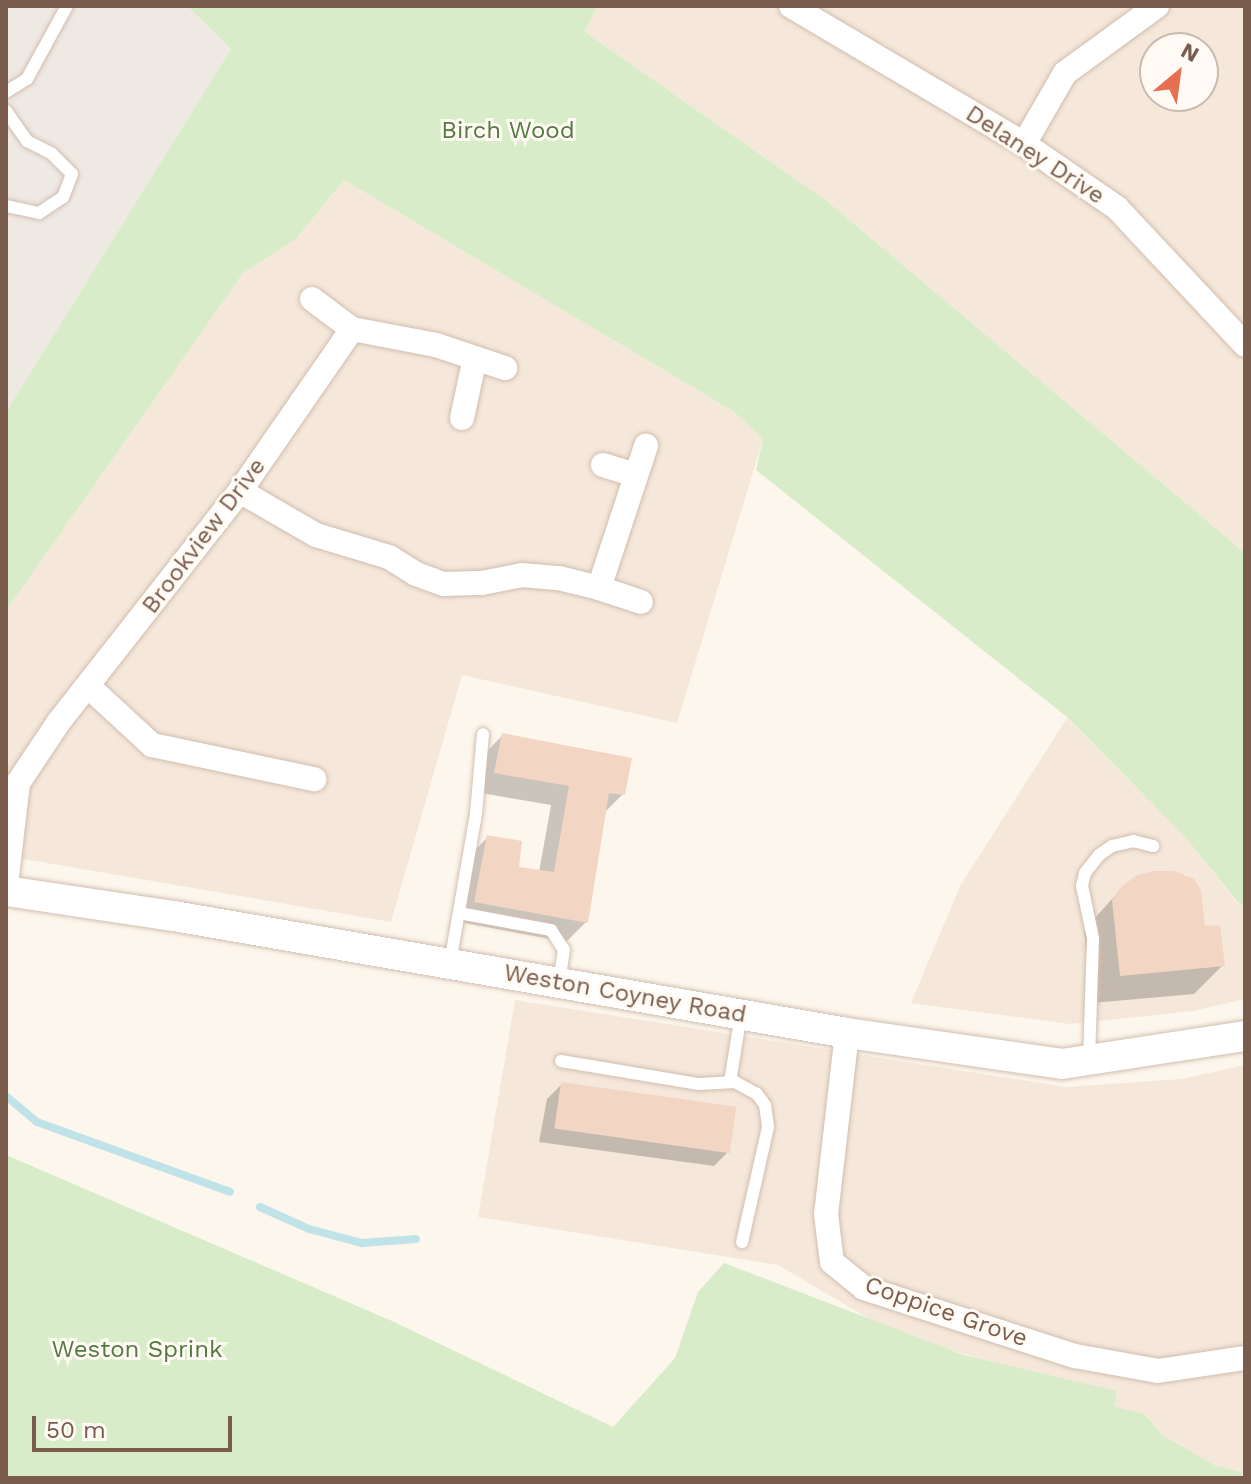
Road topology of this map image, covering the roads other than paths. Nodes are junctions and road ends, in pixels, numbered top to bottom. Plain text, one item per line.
1 (67, 6) edge
2 (791, 6) edge
3 (1157, 6) edge
4 (6, 92) edge
5 (6, 111) edge
6 (1024, 144) junction
7 (6, 206) edge
8 (312, 299) dead end
9 (352, 329) junction
10 (1245, 345) edge
11 (475, 358) junction
12 (505, 368) dead end
13 (462, 418) dead end
14 (646, 446) dead end
15 (603, 465) dead end
16 (636, 475) junction
17 (240, 491) junction
18 (599, 588) junction
19 (641, 602) dead end
20 (88, 686) junction
21 (483, 734) dead end
22 (314, 779) dead end
23 (1153, 846) dead end
24 (6, 888) edge
25 (459, 913) junction
26 (450, 963) junction
27 (559, 981) junction
28 (741, 1014) junction
29 (847, 1033) junction
30 (1245, 1036) edge
31 (1089, 1060) junction
32 (561, 1061) dead end
33 (730, 1082) junction
34 (742, 1242) dead end
35 (1245, 1358) edge

1 - 4 lane
2 - 6 street, Delaney Drive
3 - 6 street
5 - 7 lane
6 - 10 street, Delaney Drive
8 - 9 street
9 - 11 street
9 - 17 street, Brookview Drive
11 - 12 street
11 - 13 street
14 - 16 street
15 - 16 street
16 - 18 street
17 - 18 street
17 - 20 street, Brookview Drive
18 - 19 street
20 - 22 street
20 - 24 street, Brookview Drive
21 - 25 lane
23 - 31 lane
24 - 26 street, Weston Coyney Road
25 - 26 lane
25 - 27 lane
26 - 27 street, Weston Coyney Road
27 - 28 street, Weston Coyney Road
28 - 29 street, Weston Coyney Road
28 - 33 lane
29 - 31 street, Weston Coyney Road
29 - 35 street, Coppice Grove
30 - 31 street, Weston Coyney Road
32 - 33 lane
33 - 34 lane

